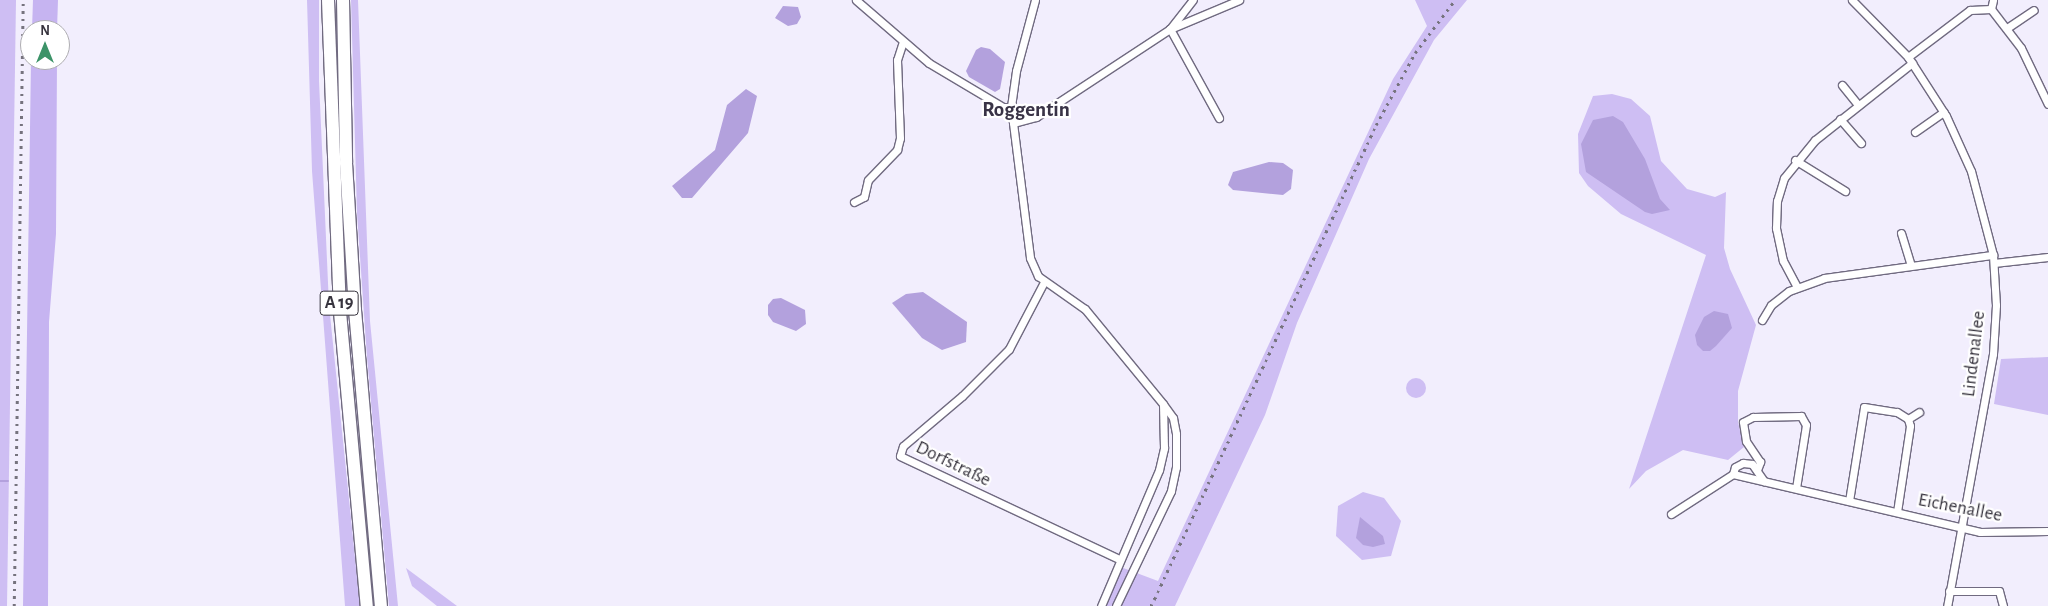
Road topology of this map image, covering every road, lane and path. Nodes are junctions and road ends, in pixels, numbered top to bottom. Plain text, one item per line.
1 (328, 0) edge
2 (343, 0) edge
3 (856, 0) edge
4 (1035, 0) edge
5 (1193, 0) edge
6 (1238, 0) edge
7 (1852, 0) edge
8 (1993, 0) edge
9 (1991, 9) junction
10 (2034, 10) dead end
11 (2007, 28) junction
12 (1170, 29) junction
13 (903, 42) junction
14 (1910, 60) junction
15 (1842, 85) dead end
16 (2048, 104) edge
17 (1858, 105) junction
18 (1011, 107) junction
19 (1944, 112) junction
20 (1219, 118) dead end
21 (1840, 119) junction
22 (1013, 123) junction
23 (1915, 132) dead end
24 (1861, 143) dead end
25 (1795, 160) junction
26 (1844, 191) dead end
27 (854, 202) dead end
28 (1901, 233) dead end
29 (2048, 257) edge
30 (1993, 259) junction
31 (1911, 266) junction
32 (1044, 282) junction
33 (1797, 287) junction
34 (1762, 320) dead end
35 (1163, 404) junction
36 (1919, 412) dead end
37 (1908, 419) junction
38 (1757, 470) junction
39 (1733, 474) junction
40 (1764, 481) junction
41 (1796, 488) junction
42 (1849, 501) junction
43 (1897, 512) junction
44 (1670, 514) dead end
45 (1960, 527) junction
46 (2048, 531) edge
47 (1119, 559) junction
48 (1948, 591) junction
49 (366, 606) edge
50 (381, 606) edge
51 (1101, 606) edge
52 (1116, 606) edge
53 (1947, 606) edge
54 (2002, 606) edge

1 - 49 highway, A 19
2 - 50 highway, A 19
3 - 13 street
4 - 18 street
5 - 12 street
6 - 12 street
7 - 14 street, Lindenallee
8 - 9 street
9 - 11 street
9 - 14 street
10 - 11 street
11 - 16 street
12 - 20 street
12 - 22 street
13 - 18 street
13 - 27 street
14 - 17 street
14 - 19 street, Lindenallee
15 - 17 street
17 - 21 street
18 - 22 street
19 - 23 street
19 - 30 street, Lindenallee
21 - 24 street
21 - 25 street
22 - 32 street
25 - 26 street
25 - 33 street
28 - 31 street
29 - 30 street
30 - 31 street
30 - 45 street, Lindenallee
31 - 33 street
32 - 35 street
32 - 47 street, Dorfstraße
33 - 34 street
35 - 47 street
35 - 52 street
36 - 37 street
37 - 42 street
37 - 43 street, Eichenallee
38 - 39 street
38 - 40 street
38 - 41 street
39 - 40 street, Eichenallee
39 - 44 street
40 - 41 street, Eichenallee
41 - 42 street, Eichenallee
42 - 43 street, Eichenallee
43 - 45 street, Eichenallee
45 - 46 street, Eichenallee
45 - 48 street, Lindenallee
47 - 51 street
48 - 53 street, Lindenallee
48 - 54 street

